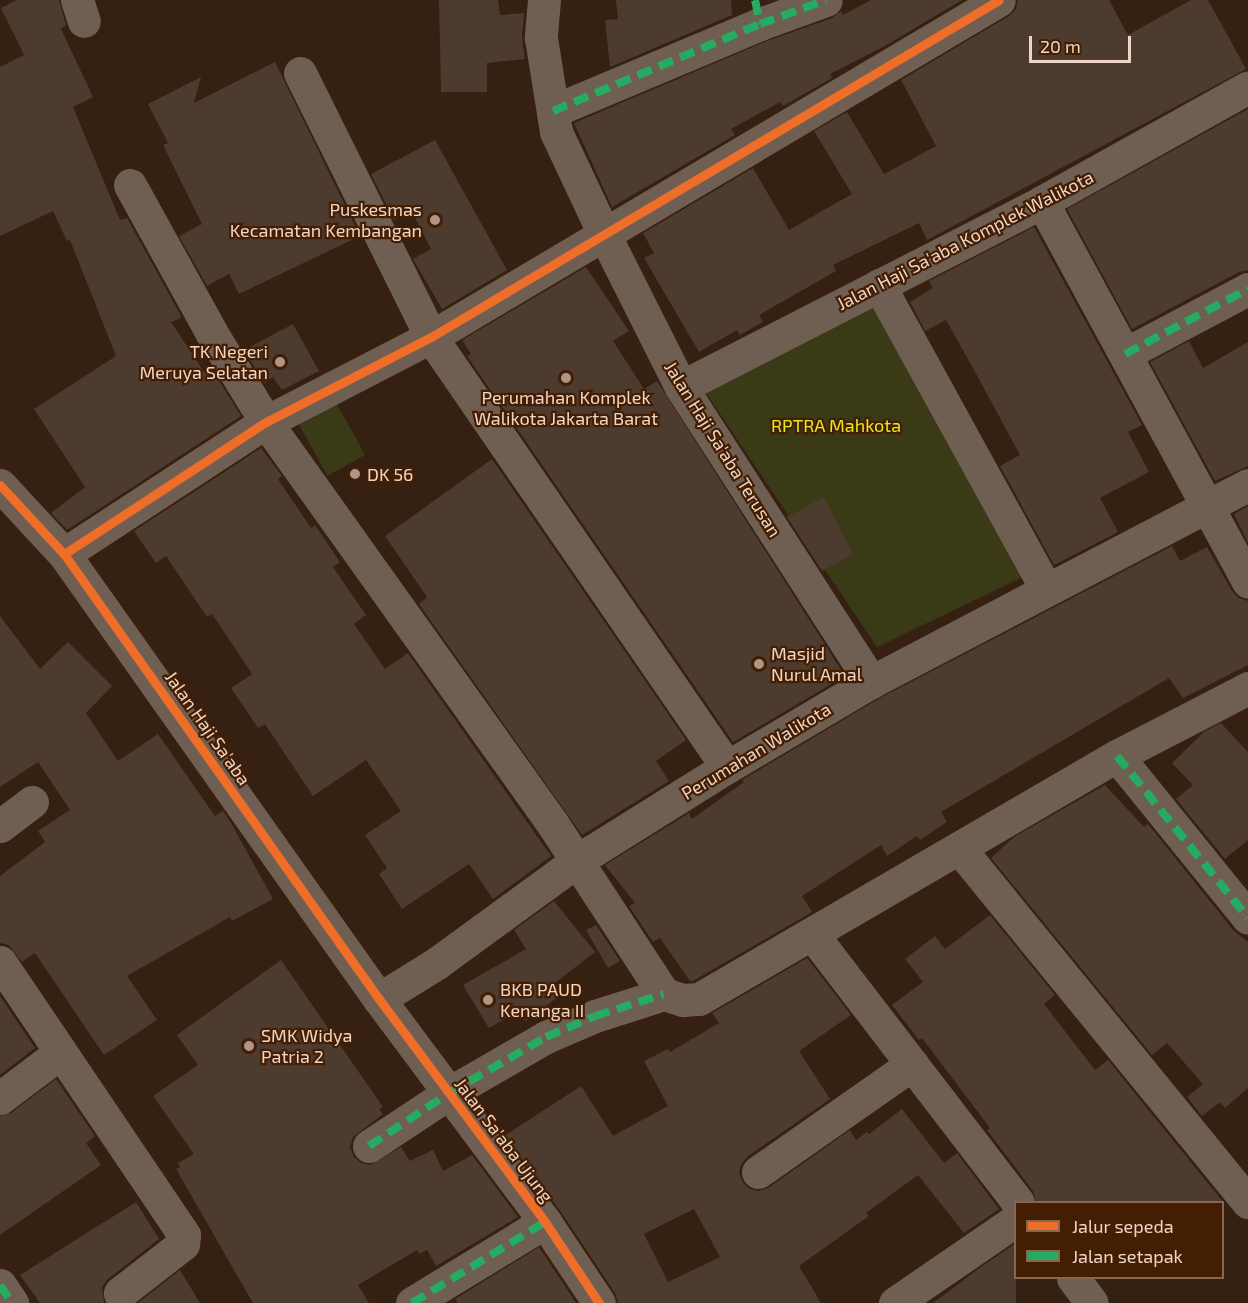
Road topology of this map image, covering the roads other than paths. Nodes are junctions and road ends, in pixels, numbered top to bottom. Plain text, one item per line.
1 (544, 0) edge
2 (826, 0) edge
3 (999, 0) edge
4 (758, 12) edge
5 (300, 73) dead end
6 (1247, 88) edge
7 (553, 111) junction
8 (130, 185) dead end
9 (1042, 202) junction
10 (604, 234) junction
11 (879, 285) junction
12 (1248, 289) edge
13 (431, 337) junction
14 (1125, 354) junction
15 (681, 387) junction
16 (266, 422) junction
17 (0, 485) edge
18 (1248, 485) edge
19 (1208, 506) junction
20 (64, 554) junction
21 (1248, 582) edge
22 (1046, 589) junction
23 (871, 682) junction
24 (1248, 688) edge
25 (1117, 756) junction
26 (727, 767) junction
27 (32, 802) dead end
28 (0, 826) edge
29 (959, 848) junction
30 (578, 860) junction
31 (1248, 918) edge
32 (812, 934) junction
33 (0, 962) edge
34 (664, 994) junction
35 (379, 999) junction
36 (61, 1052) junction
37 (912, 1064) junction
38 (449, 1093) junction
39 (0, 1098) edge
40 (369, 1146) dead end
41 (758, 1172) dead end
42 (1016, 1201) edge
43 (1248, 1202) edge
44 (1014, 1221) edge
45 (545, 1222) junction
46 (1074, 1279) edge
47 (0, 1285) edge
48 (120, 1293) dead end
49 (12, 1303) edge
50 (412, 1303) edge
51 (599, 1303) edge
52 (895, 1303) edge
53 (1092, 1303) edge

1 - 7 street, Jalan Haji Sa'aba Terusan
2 - 4 street
3 - 10 street
4 - 7 street
5 - 13 street
6 - 9 street, Jalan Haji Sa'aba Komplek Walikota
7 - 10 street, Jalan Haji Sa'aba Terusan
8 - 16 street
9 - 11 street, Jalan Haji Sa'aba Komplek Walikota
9 - 14 street
10 - 13 street
10 - 15 street, Jalan Haji Sa'aba Terusan
11 - 15 street, Jalan Haji Sa'aba Komplek Walikota
11 - 22 street
12 - 14 street
13 - 16 street
13 - 26 street
14 - 19 street
15 - 23 street, Jalan Haji Sa'aba Terusan
16 - 20 street
16 - 30 street
17 - 20 street, Jalan Haji Sa'aba
18 - 19 street, Perumahan Walikota
19 - 21 street
19 - 22 street, Perumahan Walikota
20 - 35 street, Jalan Haji Sa'aba
22 - 23 street, Perumahan Walikota
23 - 26 street, Perumahan Walikota
24 - 25 street
25 - 29 street
25 - 31 street
26 - 30 street, Perumahan Walikota
27 - 28 street
29 - 32 street
29 - 43 street
30 - 34 street
30 - 35 street, Perumahan Walikota
32 - 34 street
32 - 37 street
33 - 36 street
34 - 38 street
35 - 38 street, Jalan Sa'aba Ujung
36 - 39 street
36 - 48 street
37 - 41 street
37 - 42 street
38 - 40 street
38 - 45 street, Jalan Sa'aba Ujung
44 - 52 street
45 - 50 street
45 - 51 street, Jalan Sa'aba Ujung
46 - 53 street
47 - 49 street

